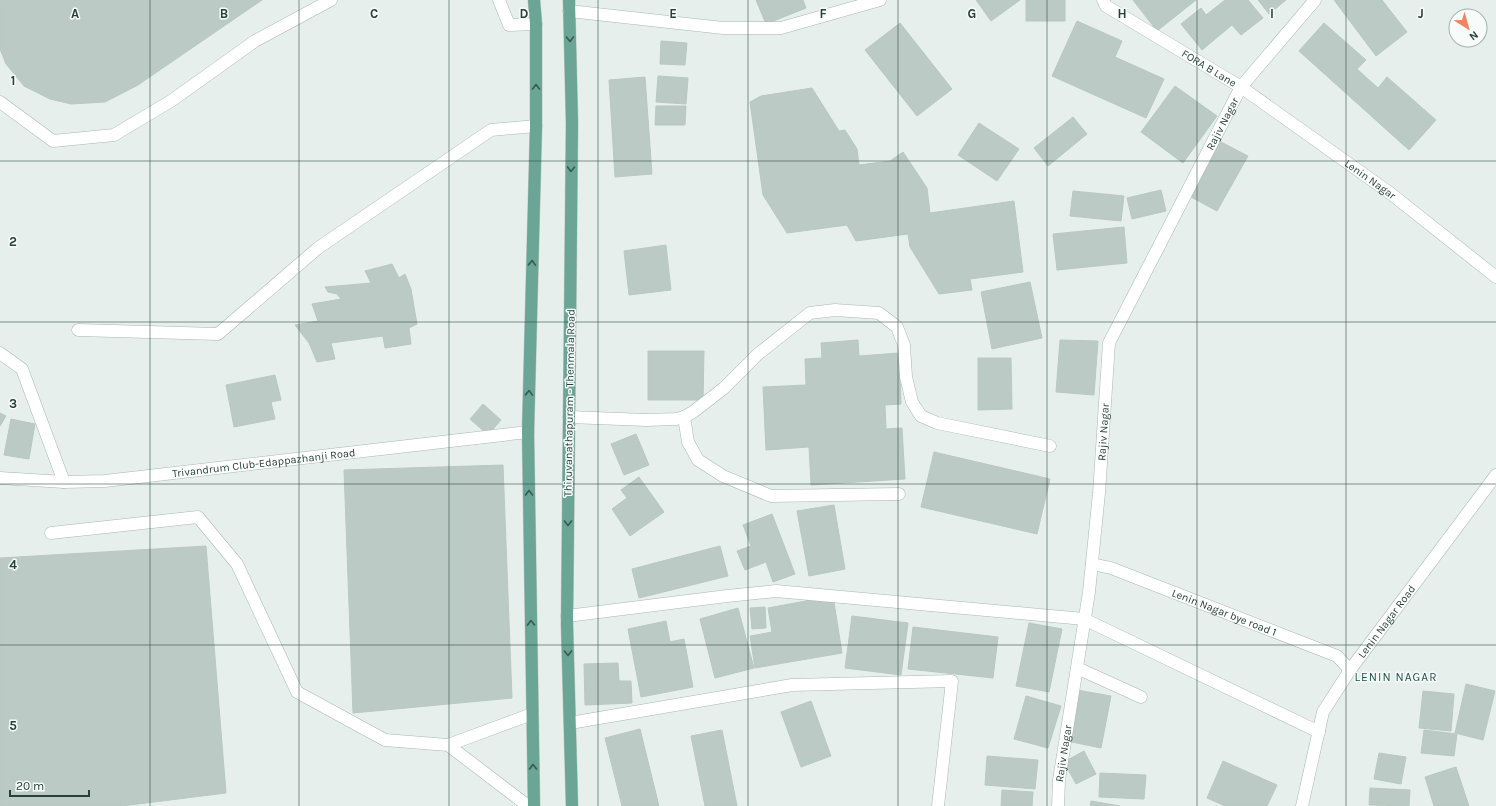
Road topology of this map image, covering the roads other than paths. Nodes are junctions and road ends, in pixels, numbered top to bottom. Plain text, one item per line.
1 (331, 0) edge
2 (499, 0) edge
3 (534, 0) edge
4 (880, 0) edge
5 (1103, 0) edge
6 (1315, 0) edge
7 (569, 6) edge
8 (536, 24) junction
9 (1241, 87) junction
10 (0, 102) edge
11 (536, 126) junction
12 (1496, 277) edge
13 (78, 330) dead end
14 (0, 353) edge
15 (569, 417) junction
16 (684, 417) junction
17 (528, 432) junction
18 (1050, 446) dead end
19 (1496, 475) edge
20 (0, 478) edge
21 (64, 482) junction
22 (899, 494) dead end
23 (51, 533) dead end
24 (1092, 564) junction
25 (567, 616) junction
26 (1084, 619) junction
27 (1077, 668) junction
28 (1350, 670) junction
29 (1141, 697) dead end
30 (532, 714) junction
31 (570, 723) junction
32 (1319, 732) junction
33 (448, 745) junction
34 (528, 806) edge
35 (534, 806) edge
36 (572, 806) edge
37 (938, 806) edge
38 (1058, 806) edge
39 (1302, 806) edge

1 - 10 street
2 - 8 street
3 - 8 main road
4 - 7 street
5 - 9 street, FORA B Lane
6 - 9 street, FORA B Lane
7 -> 15 main road, Thiruvanathapuram - Thenmala Road
11 -> 8 main road
9 - 12 street, Lenin Nagar
9 - 24 street, Rajiv Nagar
11 - 13 street
17 -> 11 main road
14 - 21 street
15 - 16 street
15 -> 25 main road, Thiruvanathapuram - Thenmala Road
16 - 18 street
16 - 22 street
17 - 21 street, Trivandrum Club-Edappazhanji Road
30 -> 17 main road
19 - 28 street, Lenin Nagar Road
20 - 21 street, Trivandrum Club-Edappazhanji Road
23 - 33 street
24 - 26 street, Rajiv Nagar
24 - 28 street, Lenin Nagar bye road 1
25 - 26 street
25 -> 31 main road, Thiruvanathapuram - Thenmala Road
26 - 27 street, Rajiv Nagar
26 - 32 street
27 - 29 street
27 - 38 street, Rajiv Nagar
28 - 32 street, Lenin Nagar Road
30 - 33 street
35 -> 30 main road
31 - 36 main road, Thiruvanathapuram - Thenmala Road
31 - 37 street
32 - 39 street, Lenin Nagar Road
33 - 34 street

